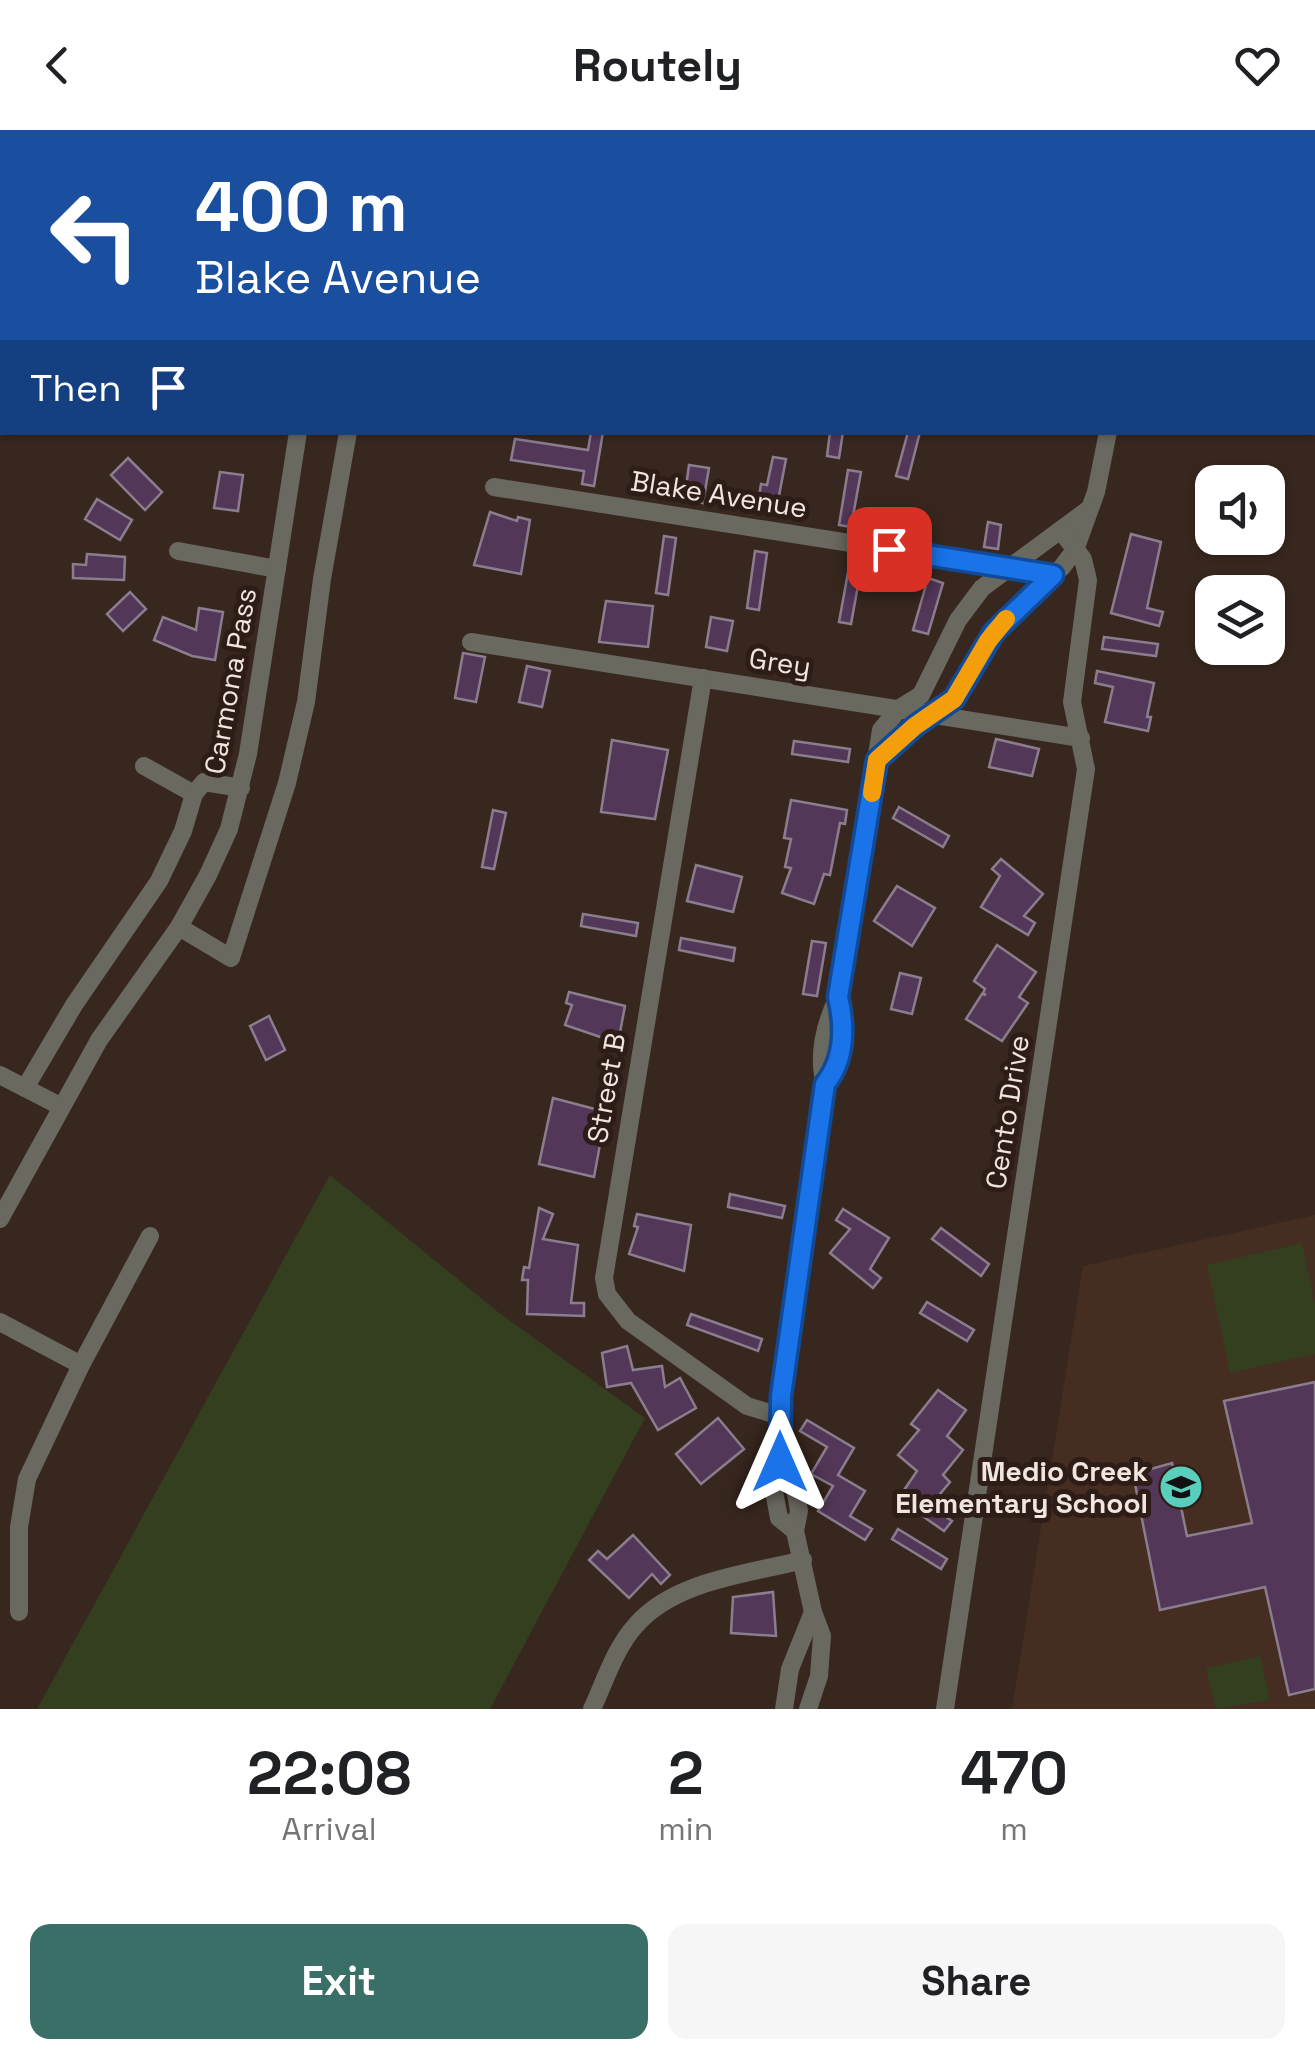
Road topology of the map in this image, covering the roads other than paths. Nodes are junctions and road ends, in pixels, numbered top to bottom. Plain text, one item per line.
1 (298, 435) edge
2 (347, 435) edge
3 (1107, 435) edge
4 (494, 487) dead end
5 (1089, 509) junction
6 (1061, 530) junction
7 (1075, 550) junction
8 (178, 551) dead end
9 (1008, 568) junction
10 (277, 569) junction
11 (1053, 575) junction
12 (471, 642) dead end
13 (703, 678) junction
14 (900, 708) junction
15 (935, 714) junction
16 (1080, 738) junction
17 (877, 760) junction
18 (144, 766) dead end
19 (241, 788) junction
20 (194, 794) junction
21 (179, 927) junction
22 (0, 1075) edge
23 (25, 1088) junction
24 (60, 1106) junction
25 (0, 1219) edge
26 (150, 1236) dead end
27 (0, 1322) edge
28 (81, 1364) junction
29 (780, 1416) junction
30 (803, 1560) junction
31 (19, 1612) dead end
32 (812, 1612) junction
33 (592, 1709) edge
34 (784, 1709) edge
35 (808, 1709) edge
36 (944, 1709) edge

1 - 10 street, Carmona Pass
2 - 21 street
3 - 5 street
4 - 9 street, Blake Avenue
5 - 6 street
5 - 7 street
6 - 7 street, Cento Drive
6 - 9 street
7 - 11 street
7 - 16 street, Cento Drive
8 - 10 street
9 - 11 street, Blake Avenue
9 - 14 street
10 - 19 street, Carmona Pass
11 - 15 street
12 - 13 street, Grey
13 - 14 street, Grey
13 - 29 street, Street B
14 - 15 street, Grey
14 - 17 street
15 - 16 street, Grey
15 - 17 street
16 - 36 street, Cento Drive
17 - 29 street
18 - 20 street
19 - 20 street
19 - 21 street, Carmona Pass
20 - 23 street
21 - 24 street, Carmona Pass
22 - 23 street
23 - 24 street
24 - 25 street, Carmona Pass
26 - 28 street
27 - 28 street
28 - 31 street
29 - 30 street
30 - 32 street
30 - 33 street
32 - 34 street
32 - 35 street

